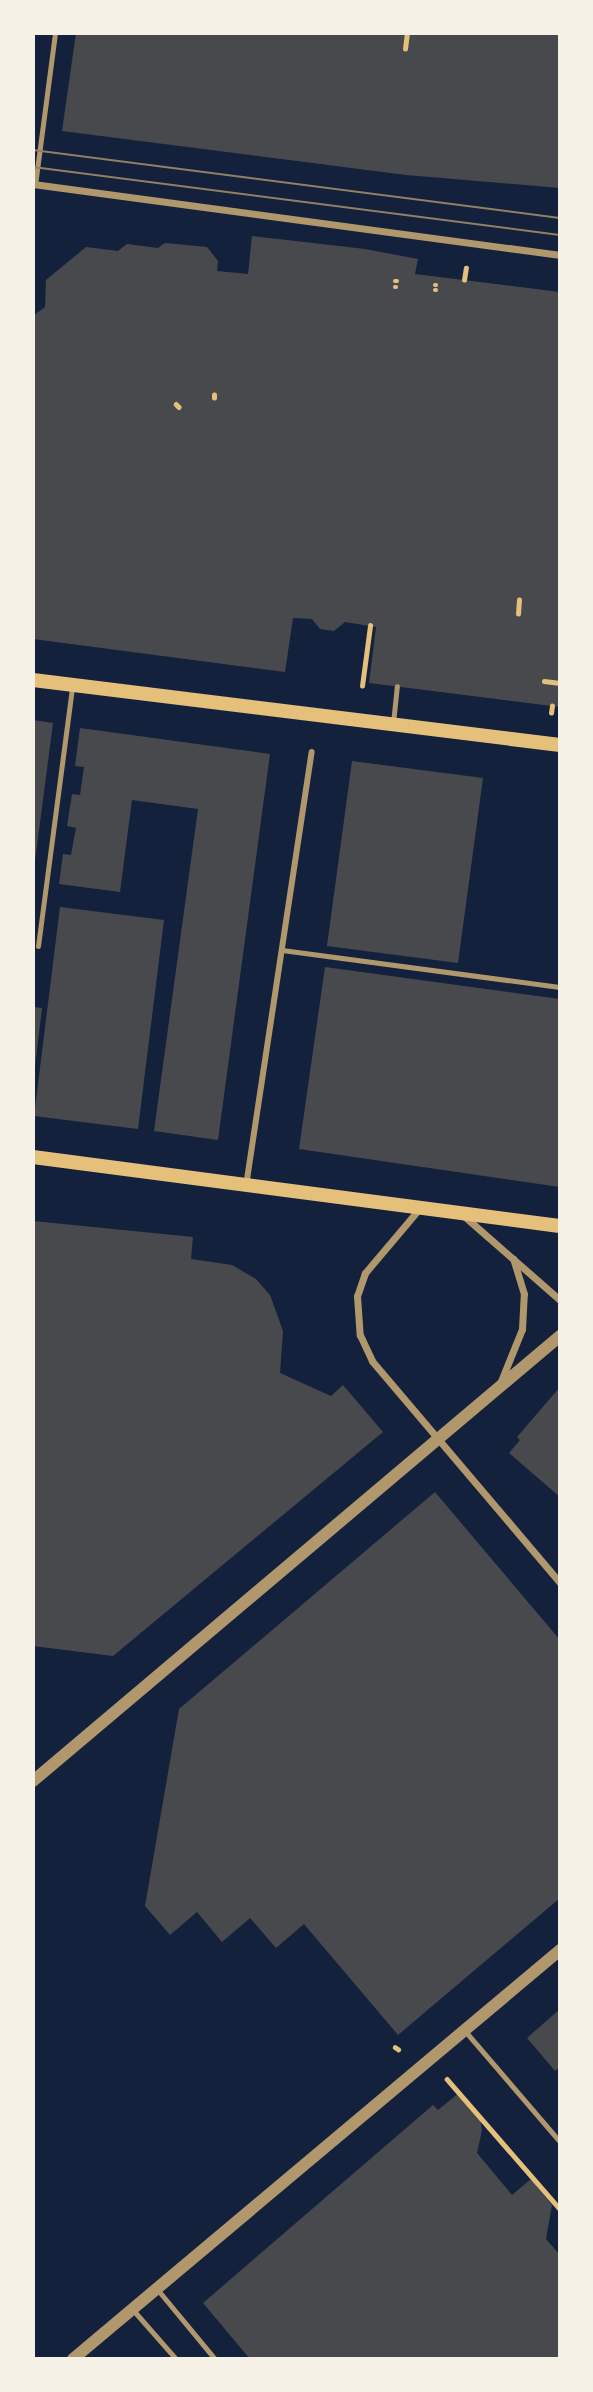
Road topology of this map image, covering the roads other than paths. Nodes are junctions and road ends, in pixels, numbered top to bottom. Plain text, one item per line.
1 (55, 33) edge
2 (34, 185) edge
3 (560, 255) edge
4 (33, 680) edge
5 (72, 684) junction
6 (397, 686) dead end
7 (393, 723) junction
8 (560, 745) edge
9 (312, 752) dead end
10 (38, 946) dead end
11 (282, 950) junction
12 (560, 987) edge
13 (33, 1157) edge
14 (246, 1188) junction
15 (419, 1209) junction
16 (464, 1215) junction
17 (560, 1226) edge
18 (513, 1259) junction
19 (560, 1300) edge
20 (560, 1336) edge
21 (496, 1393) junction
22 (439, 1441) junction
23 (560, 1583) edge
24 (33, 1780) edge
25 (560, 1950) edge
26 (465, 2031) junction
27 (560, 2142) edge
28 (157, 2289) junction
29 (133, 2310) junction
30 (73, 2359) edge
31 (176, 2359) edge
32 (215, 2359) edge

1 - 2 lane
2 - 3 street
4 - 5 main road
5 - 7 main road
5 - 10 lane
6 - 7 lane
7 - 8 main road
9 - 11 street
11 - 12 lane
11 - 14 street
13 - 14 main road
14 - 15 main road
15 - 16 main road
15 - 22 street
16 - 17 main road
16 - 18 street
18 - 19 street
18 - 21 street
20 - 21 street
21 - 22 street
22 - 23 street
22 - 24 street
25 - 26 street
26 - 27 lane
26 - 28 street
28 - 29 street
28 - 32 lane
29 - 30 street
29 - 31 lane

